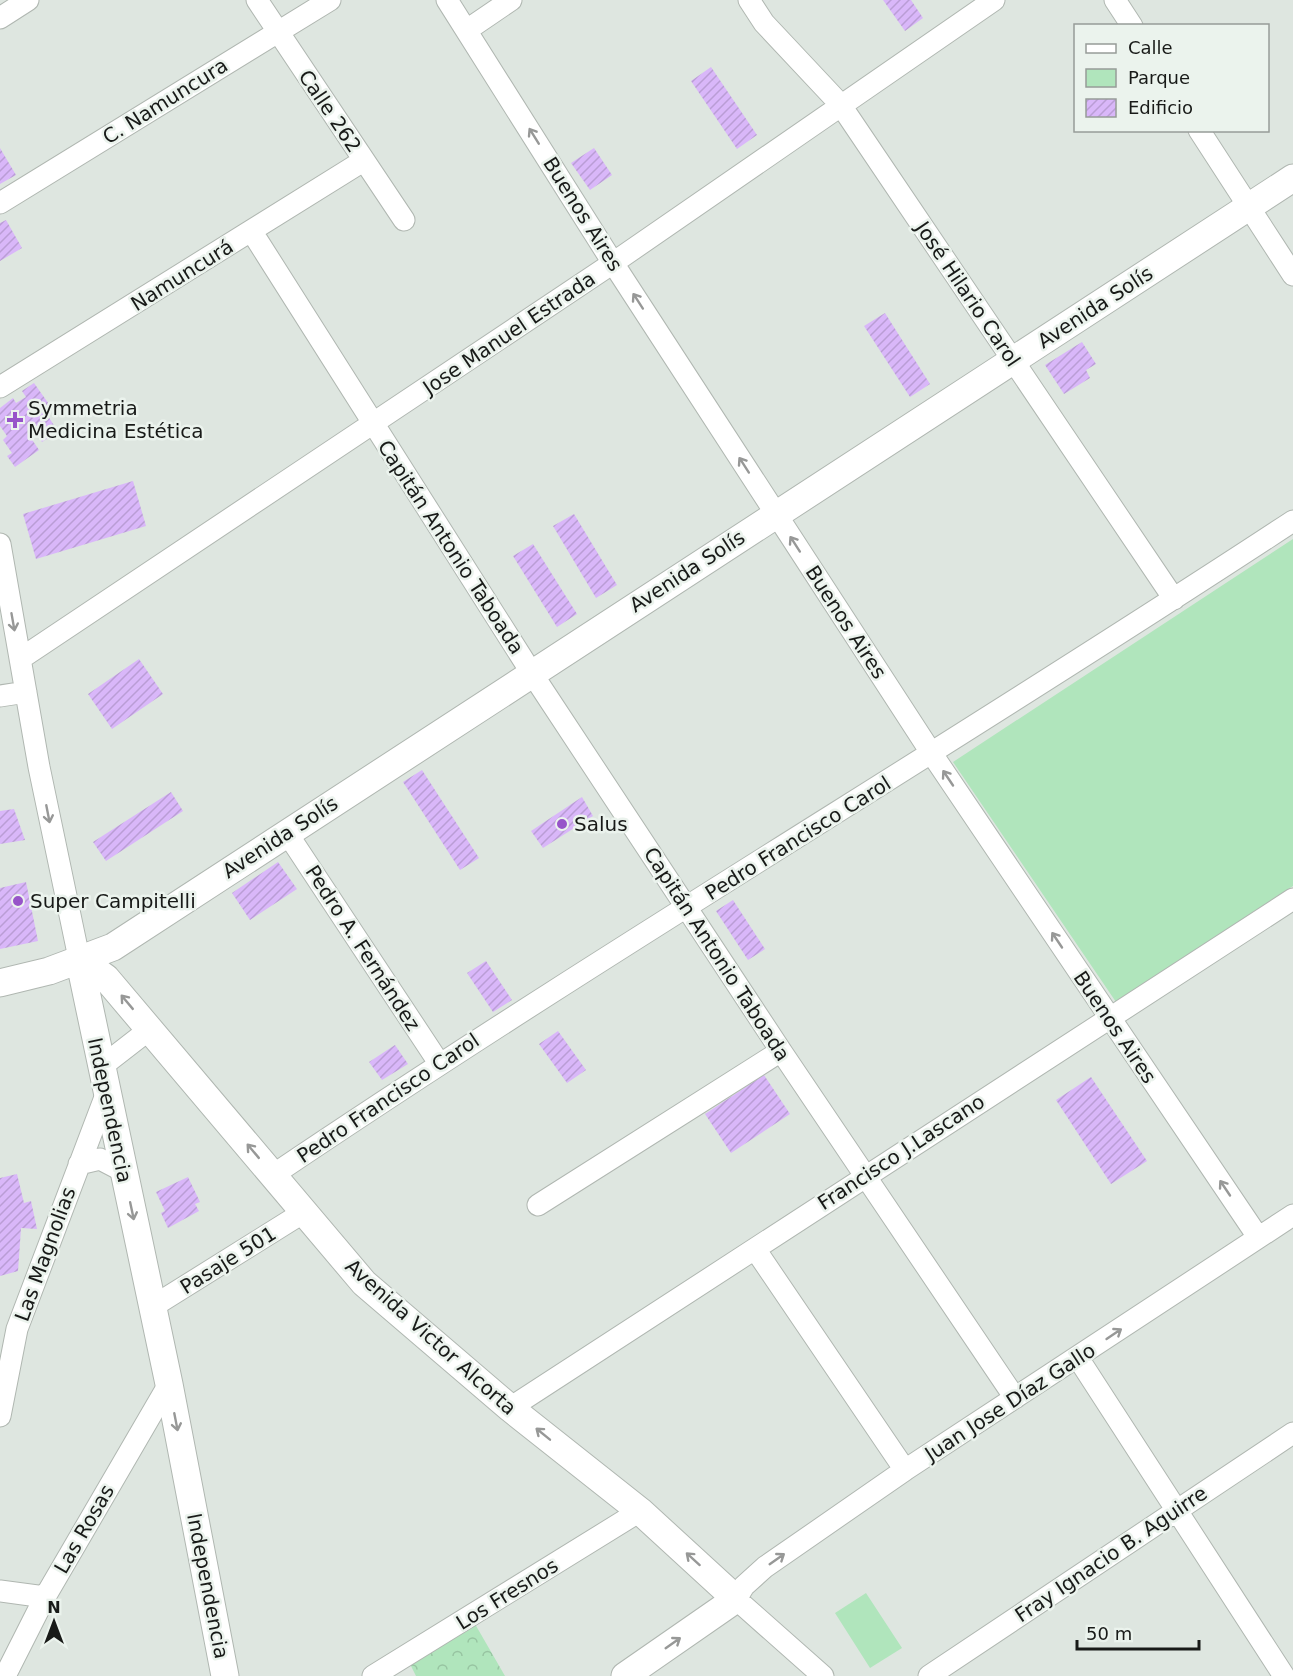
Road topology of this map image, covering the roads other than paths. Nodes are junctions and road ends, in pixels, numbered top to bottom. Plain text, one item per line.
1 (28, 0) edge
2 (257, 0) edge
3 (330, 0) edge
4 (447, 0) edge
5 (512, 0) edge
6 (749, 0) edge
7 (994, 0) edge
8 (1115, 0) edge
9 (0, 18) edge
10 (1131, 24) edge
11 (467, 30) junction
12 (277, 33) junction
13 (840, 104) junction
14 (1200, 132) edge
15 (363, 161) junction
16 (1293, 178) edge
17 (0, 203) edge
18 (1248, 207) junction
19 (404, 220) dead end
20 (252, 232) junction
21 (613, 263) junction
22 (1293, 275) edge
23 (1012, 360) junction
24 (0, 387) edge
25 (372, 425) junction
26 (776, 514) junction
27 (1293, 521) edge
28 (0, 543) edge
29 (1174, 599) junction
30 (20, 659) junction
31 (531, 672) junction
32 (26, 692) junction
33 (0, 696) edge
34 (932, 754) junction
35 (287, 833) junction
36 (1293, 899) edge
37 (688, 907) junction
38 (79, 958) junction
39 (0, 967) edge
40 (0, 983) edge
41 (1108, 1017) junction
42 (150, 1029) junction
43 (781, 1051) junction
44 (439, 1063) junction
45 (104, 1079) junction
46 (79, 1164) junction
47 (123, 1172) junction
48 (273, 1175) junction
49 (864, 1176) junction
50 (538, 1205) dead end
51 (304, 1212) junction
52 (1293, 1215) edge
53 (1258, 1237) junction
54 (755, 1249) junction
55 (152, 1307) junction
56 (1078, 1358) junction
57 (169, 1384) junction
58 (1015, 1398) junction
59 (510, 1408) junction
60 (0, 1416) edge
61 (1293, 1432) edge
62 (904, 1470) junction
63 (1175, 1510) junction
64 (640, 1511) junction
65 (0, 1592) edge
66 (45, 1597) junction
67 (736, 1599) junction
68 (5, 1676) edge
69 (225, 1676) edge
70 (373, 1676) edge
71 (625, 1676) edge
72 (823, 1676) edge
73 (929, 1676) edge
74 (1284, 1676) edge

1 - 9 street
2 - 12 street, Calle 262
3 - 12 street, C. Namuncura
4 - 11 street, Buenos Aires
5 - 11 street
6 - 13 street, José Hilario Carol
7 - 13 street, Jose Manuel Estrada
8 - 10 street
21 -> 11 street, Buenos Aires
12 - 15 street, Calle 262
12 - 17 street, C. Namuncura
13 - 21 street, Jose Manuel Estrada
13 - 23 street, José Hilario Carol
14 - 18 street
15 - 19 street, Calle 262
15 - 20 street, Namuncurá
16 - 18 main road, Avenida Solís
18 - 22 street
18 - 23 main road, Avenida Solís
20 - 24 street, Namuncurá
20 - 25 street, Capitán Antonio Taboada
21 - 25 street, Jose Manuel Estrada
26 -> 21 street, Buenos Aires
23 - 26 main road, Avenida Solís
23 - 29 street, José Hilario Carol
25 - 30 street, Jose Manuel Estrada
25 - 31 street, Capitán Antonio Taboada
26 - 31 main road, Avenida Solís
34 -> 26 street, Buenos Aires
27 - 29 street, Pedro Francisco Carol
28 -> 30 street, Independencia
29 - 34 street, Pedro Francisco Carol
30 - 32 street, Independencia
31 - 35 main road, Avenida Solís
31 - 37 street, Capitán Antonio Taboada
32 - 33 street
32 -> 38 street, Independencia
34 - 37 street, Pedro Francisco Carol
41 -> 34 street, Buenos Aires
35 - 38 main road, Avenida Solís
35 - 44 street, Pedro A. Fernández
36 - 41 street, Francisco J.Lascano
37 - 43 street, Capitán Antonio Taboada
37 - 44 street, Pedro Francisco Carol
38 - 39 main road
38 - 40 main road
42 -> 38 main road, Avenida Victor Alcorta
38 - 45 main road, Independencia
41 - 49 street, Francisco J.Lascano
53 -> 41 street, Buenos Aires
42 - 45 street
48 -> 42 main road, Avenida Victor Alcorta
43 - 49 street, Capitán Antonio Taboada
43 - 50 street
44 - 48 street, Pedro Francisco Carol
45 - 46 street, Las Magnolias
45 - 47 main road, Independencia
46 - 47 street, Las Magnolias
46 - 60 street, Las Magnolias
47 -> 55 main road, Independencia
48 - 51 main road, Avenida Victor Alcorta
49 - 54 street, Francisco J.Lascano
49 - 58 street, Capitán Antonio Taboada
51 - 55 street, Pasaje 501
51 - 59 main road, Avenida Victor Alcorta
52 - 53 street, Juan Jose Díaz Gallo
56 -> 53 street, Juan Jose Díaz Gallo
54 - 59 street, Francisco J.Lascano
54 - 62 street
55 - 57 main road, Independencia
56 - 58 street, Juan Jose Díaz Gallo
56 - 63 street
57 - 66 street, Las Rosas
57 -> 69 main road, Independencia
58 - 62 street, Juan Jose Díaz Gallo
64 -> 59 main road, Avenida Victor Alcorta
61 - 63 street, Fray Ignacio B. Aguirre
67 -> 62 street, Juan Jose Díaz Gallo
63 - 73 street, Fray Ignacio B. Aguirre
63 - 74 street
67 -> 64 main road, Avenida Victor Alcorta
64 - 70 street, Los Fresnos
65 - 66 street
66 - 68 street, Las Rosas
71 -> 67 main road
67 - 72 street, Avenida Victor Alcorta

